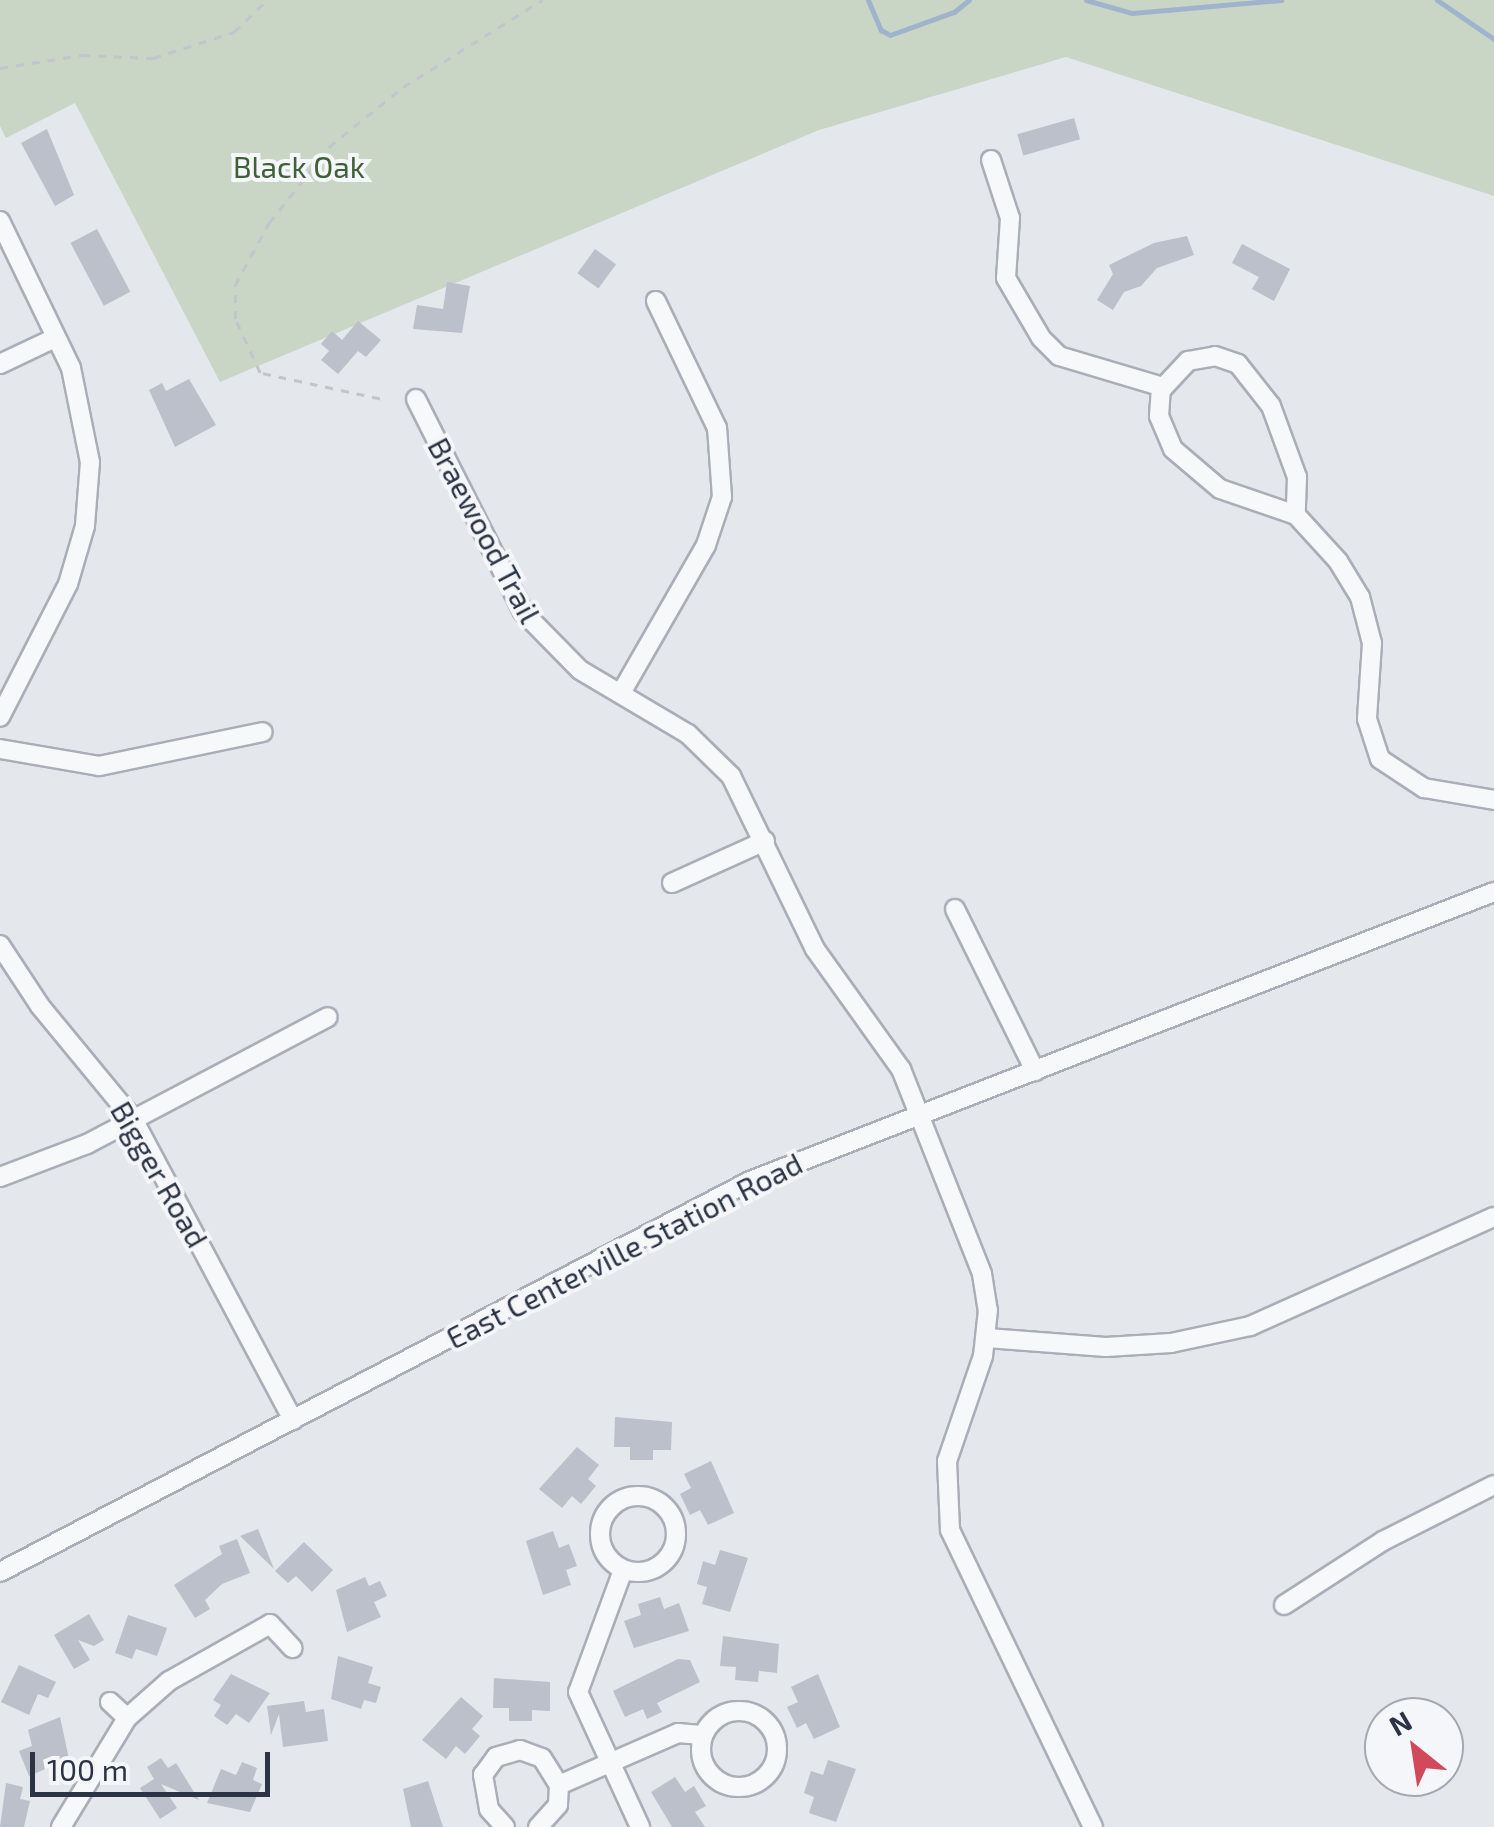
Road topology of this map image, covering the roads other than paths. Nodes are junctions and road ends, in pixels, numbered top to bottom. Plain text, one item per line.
1 (990, 160) dead end
2 (0, 221) edge
3 (656, 301) dead end
4 (55, 338) junction
5 (0, 364) edge
6 (1163, 387) junction
7 (416, 400) dead end
8 (1296, 515) junction
9 (621, 694) junction
10 (0, 717) edge
11 (263, 732) dead end
12 (0, 749) edge
13 (1494, 800) edge
14 (766, 840) junction
15 (672, 883) dead end
16 (1494, 892) edge
17 (955, 910) dead end
18 (0, 945) edge
19 (328, 1017) dead end
20 (1035, 1072) junction
21 (920, 1116) junction
22 (133, 1119) junction
23 (0, 1177) edge
24 (1494, 1217) edge
25 (987, 1338) junction
26 (293, 1420) junction
27 (1494, 1485) edge
28 (623, 1570) junction
29 (0, 1572) edge
30 (1284, 1604) dead end
31 (292, 1648) dead end
32 (110, 1702) dead end
33 (127, 1718) junction
34 (701, 1735) junction
35 (610, 1765) junction
36 (559, 1785) junction
37 (61, 1827) edge
38 (505, 1827) edge
39 (538, 1827) edge
40 (640, 1827) edge
41 (1093, 1827) edge

1 - 6 street
2 - 4 street
3 - 9 street
4 - 5 street
4 - 10 street
6 - 8 street
6 - 8 street
7 - 9 street, Braewood Trail
8 - 13 street
9 - 14 street, Braewood Trail
11 - 12 street
14 - 15 street
14 - 21 street, Braewood Trail
16 - 20 street, East Centerville Station Road
17 - 20 street
18 - 22 street, Bigger Road
19 - 22 street
20 - 21 street, East Centerville Station Road
21 - 25 street, Braewood Trail
21 - 26 street, East Centerville Station Road
22 - 23 street
22 - 26 street, Bigger Road
24 - 25 street
25 - 41 street
26 - 29 street, East Centerville Station Road
27 - 30 street
28 - 28 street
28 - 35 street
31 - 33 street
32 - 33 street
33 - 37 street
34 - 34 street
34 - 35 street
35 - 36 street
35 - 40 street
36 - 38 street
36 - 39 street

